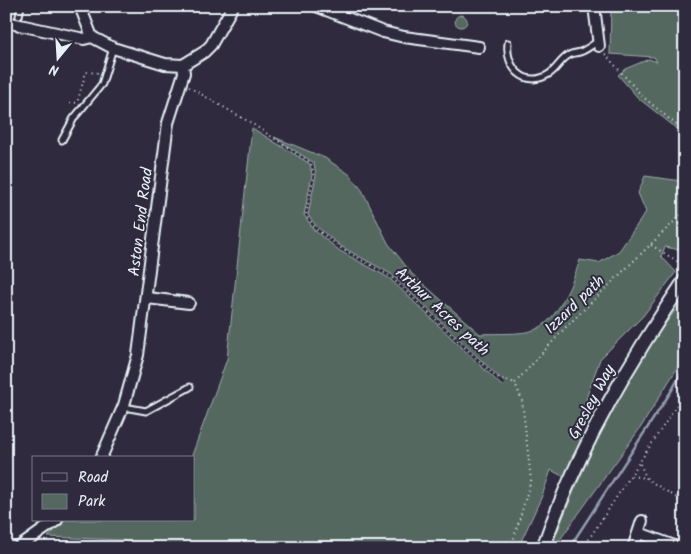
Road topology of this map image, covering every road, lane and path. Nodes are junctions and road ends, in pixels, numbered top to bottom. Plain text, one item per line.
1 (21, 6) edge
2 (80, 6) edge
3 (233, 6) edge
4 (316, 6) edge
5 (594, 6) edge
6 (18, 16) dead end
7 (6, 22) edge
8 (92, 37) junction
9 (508, 42) dead end
10 (598, 44) junction
11 (479, 47) dead end
12 (113, 48) junction
13 (183, 65) junction
14 (102, 73) dead end
15 (180, 82) junction
16 (70, 102) dead end
17 (685, 132) edge
18 (62, 140) dead end
19 (685, 211) edge
20 (651, 245) junction
21 (685, 266) edge
22 (685, 280) edge
23 (147, 298) junction
24 (189, 303) dead end
25 (514, 383) junction
26 (190, 387) dead end
27 (685, 393) edge
28 (124, 407) junction
29 (103, 456) edge
30 (640, 464) junction
31 (631, 476) junction
32 (647, 479) junction
33 (685, 503) edge
34 (642, 521) dead end
35 (54, 522) edge
36 (639, 533) junction
37 (685, 543) edge
38 (18, 548) edge
39 (511, 548) edge
40 (543, 548) edge
41 (583, 548) edge
42 (633, 548) edge
43 (681, 548) edge

1 - 6 lane
2 - 8 street
3 - 13 street
4 - 11 street
5 - 10 street
7 - 8 street
8 - 12 street
9 - 10 lane
10 - 17 path
12 - 13 street
12 - 18 lane
13 - 15 street, Aston End Road
14 - 16 path
15 - 23 street, Aston End Road
15 - 25 path, Arthur Acres path
19 - 20 path, Izzard path
20 - 21 path
20 - 25 path, Izzard path
22 - 40 street, Gresley Way
23 - 24 street
23 - 28 street, Aston End Road
25 - 39 path
26 - 28 lane
27 - 30 path
28 - 29 street, Aston End Road
30 - 31 path
30 - 32 path
31 - 32 path
31 - 41 path
32 - 33 path
34 - 36 street
35 - 38 street
36 - 42 street
36 - 43 street
37 - 43 street

